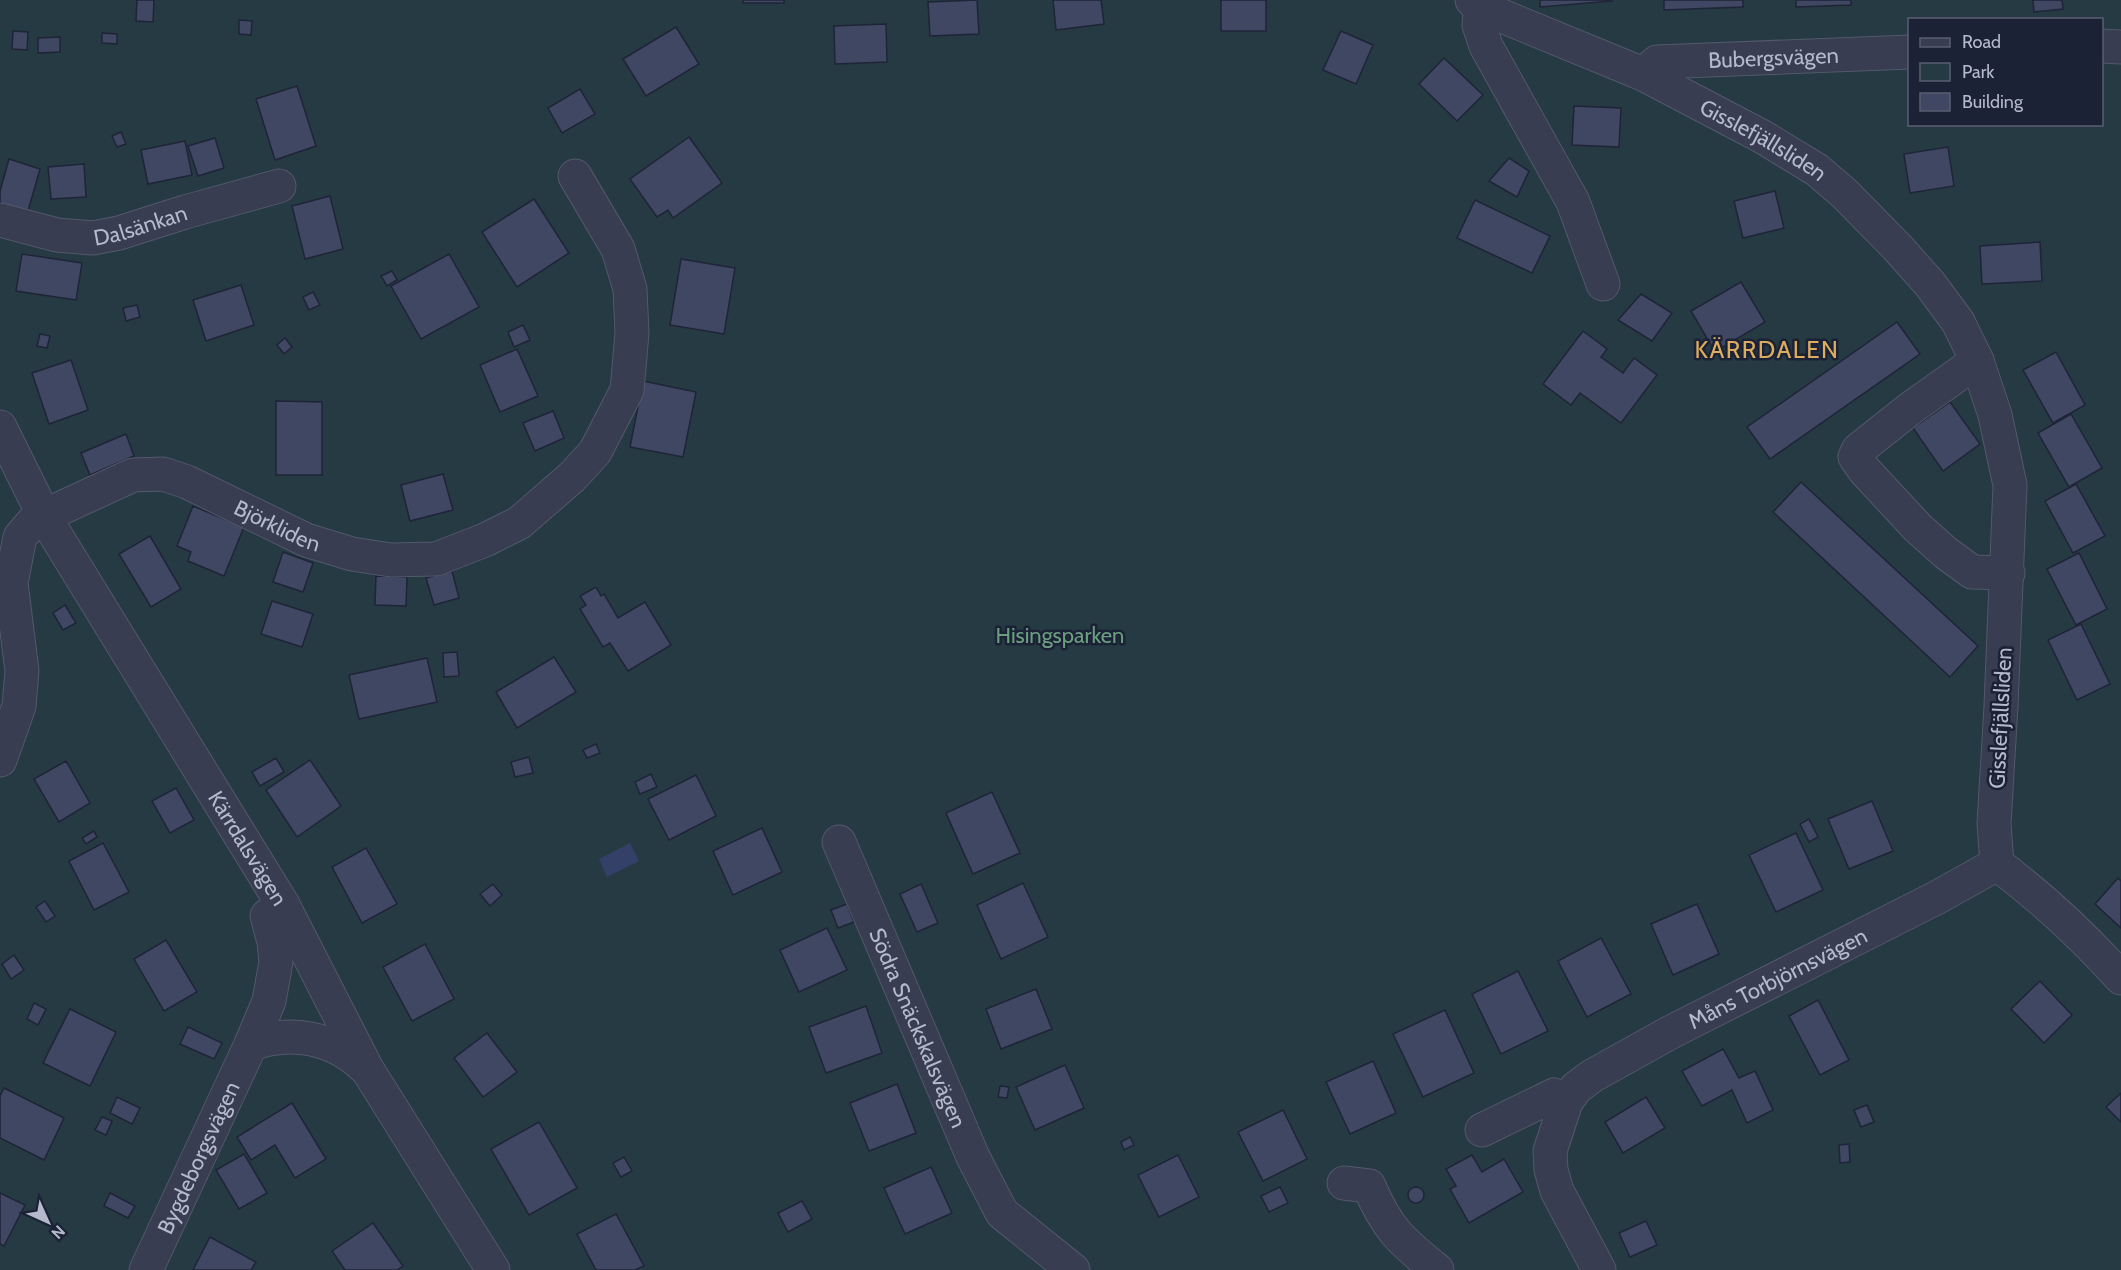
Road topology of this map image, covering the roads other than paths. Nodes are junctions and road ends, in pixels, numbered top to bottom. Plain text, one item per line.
1 (1476, 3) edge
2 (2103, 46) edge
3 (2121, 47) edge
4 (1908, 52) edge
5 (1643, 74) junction
6 (575, 176) dead end
7 (279, 186) dead end
8 (0, 220) edge
9 (1603, 284) dead end
10 (1977, 361) junction
11 (0, 427) edge
12 (44, 516) junction
13 (2007, 573) junction
14 (0, 760) edge
15 (839, 842) dead end
16 (1997, 864) junction
17 (283, 905) junction
18 (2121, 978) edge
19 (251, 1044) junction
20 (367, 1069) junction
21 (1566, 1102) junction
22 (1482, 1130) dead end
23 (1344, 1183) dead end
24 (146, 1270) edge
25 (493, 1270) edge
26 (1073, 1270) edge
27 (1437, 1270) edge
28 (1599, 1270) edge

1 - 5 street, Gisslefjällsliden
1 - 9 street, Gisslefjällsliden
2 - 3 street
4 - 5 street, Bubergsvägen
5 - 10 street, Gisslefjällsliden
6 - 12 street, Björkliden
7 - 8 street, Dalsänkan
10 - 13 street, Gisslefjällsliden
10 - 13 street
11 - 12 street, Kärrdalsvägen
12 - 14 street, Björkliden
12 - 17 street, Kärrdalsvägen
13 - 16 street, Gisslefjällsliden
15 - 26 street, Södra Snäckskalsvägen
16 - 18 street
16 - 21 street, Måns Torbjörnsvägen
17 - 19 street, Bygdeborgsvägen
17 - 20 street, Kärrdalsvägen
19 - 20 street
19 - 24 street, Bygdeborgsvägen
20 - 25 street, Kärrdalsvägen
21 - 22 street
21 - 28 street, Måns Torbjörnsvägen
23 - 27 street

